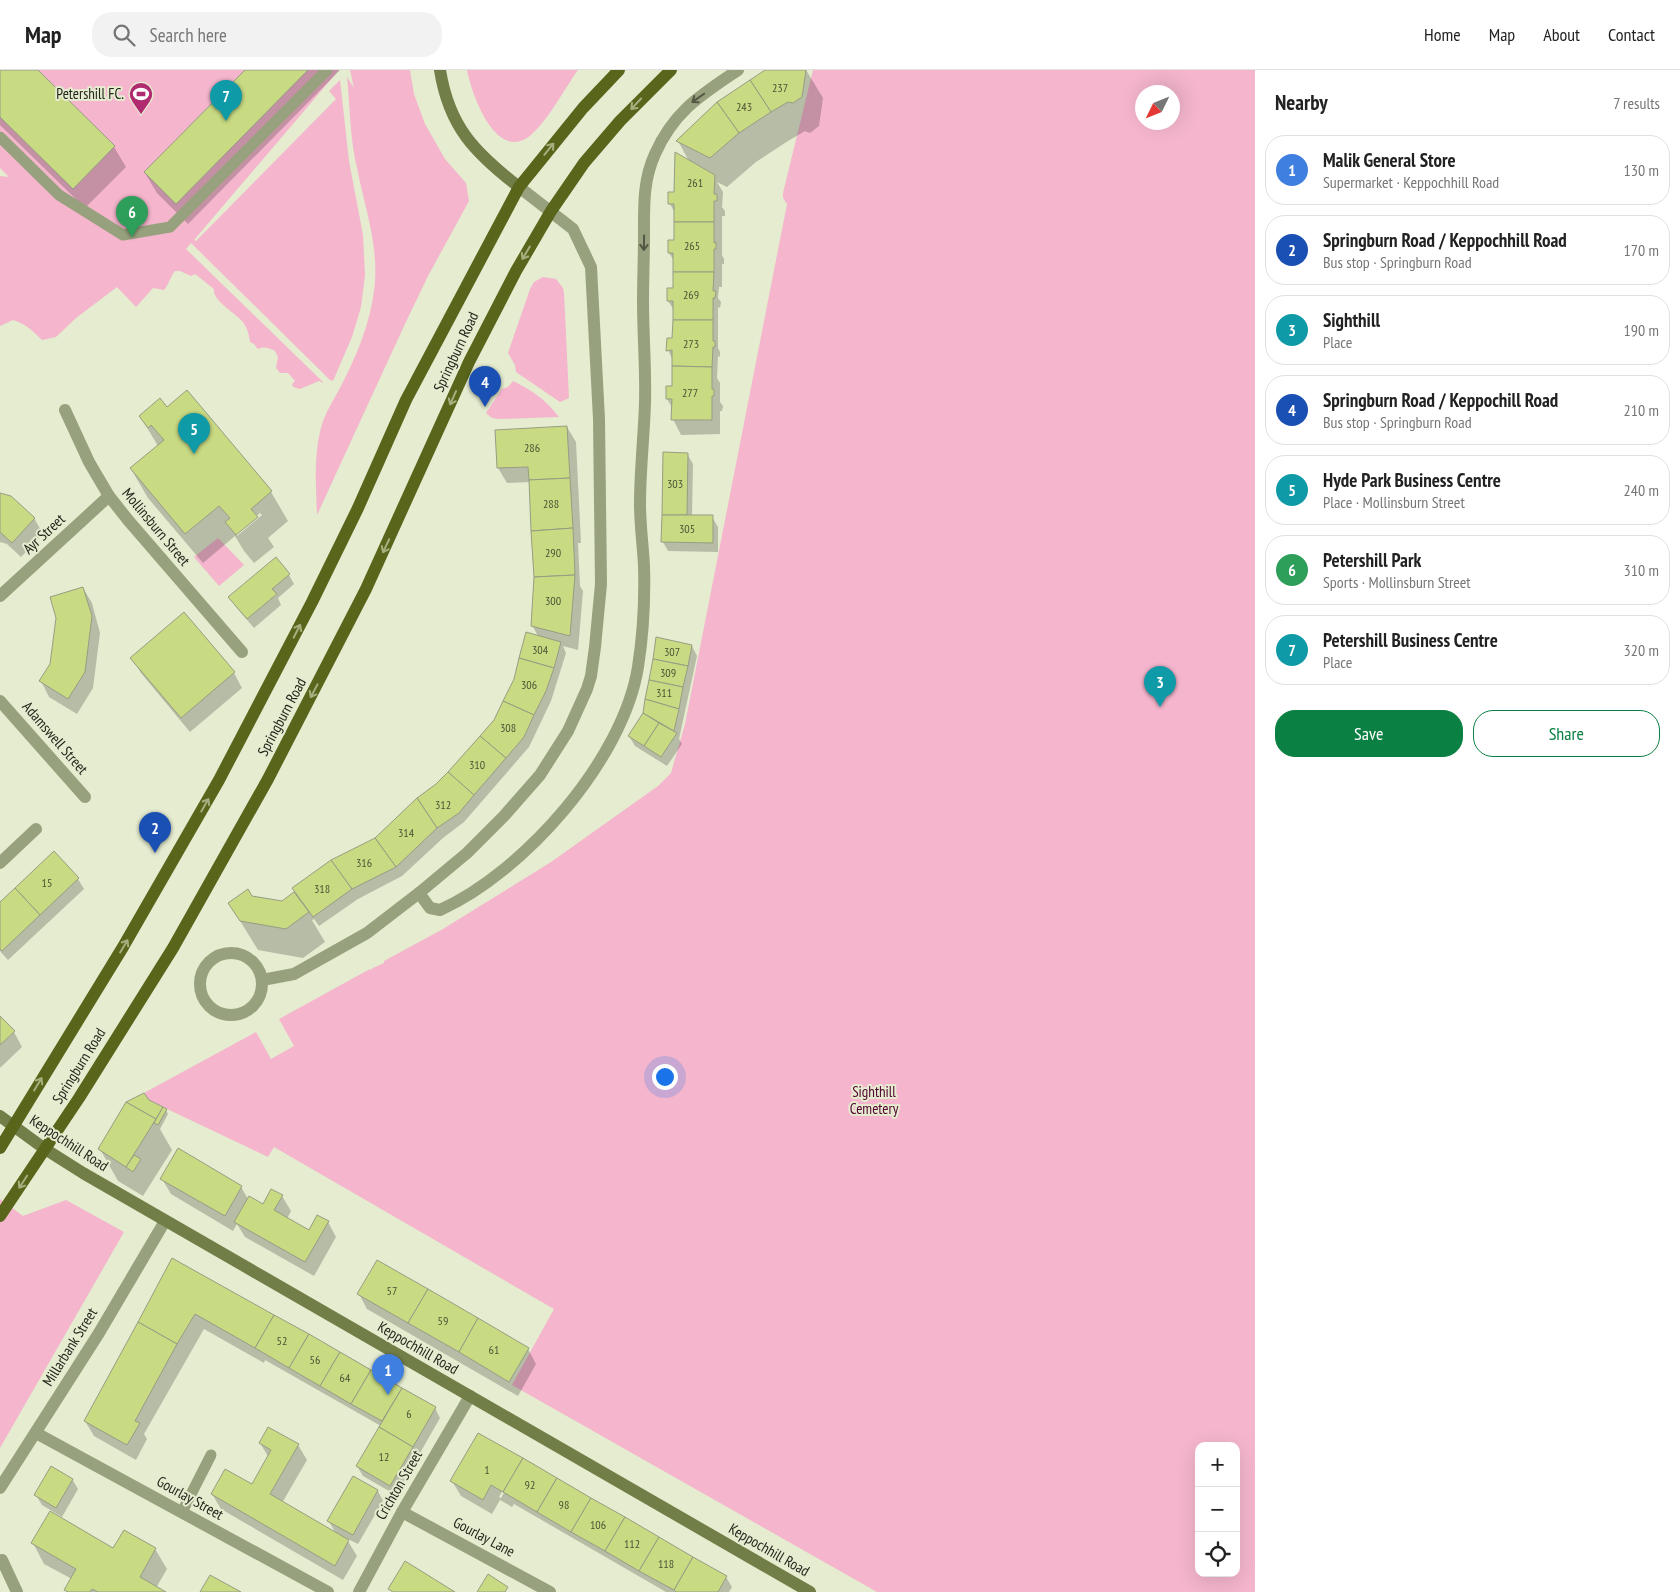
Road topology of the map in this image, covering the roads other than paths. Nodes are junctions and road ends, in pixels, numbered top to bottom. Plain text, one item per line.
1 (327, 70) edge
2 (440, 70) edge
3 (619, 70) edge
4 (671, 70) edge
5 (738, 70) edge
6 (0, 137) edge
7 (518, 187) junction
8 (551, 211) junction
9 (65, 410) dead end
10 (109, 496) junction
11 (0, 596) edge
12 (242, 652) dead end
13 (0, 701) edge
14 (85, 797) dead end
15 (36, 828) dead end
16 (0, 863) edge
17 (419, 893) junction
18 (262, 980) junction
19 (0, 1116) edge
20 (14, 1126) junction
21 (0, 1148) edge
22 (45, 1149) junction
23 (0, 1216) edge
24 (165, 1221) junction
25 (470, 1396) junction
26 (36, 1433) junction
27 (211, 1455) dead end
28 (0, 1488) edge
29 (182, 1512) junction
30 (402, 1512) junction
31 (2, 1560) dead end
32 (17, 1592) edge
33 (328, 1592) edge
34 (359, 1592) edge
35 (550, 1592) edge
36 (810, 1592) edge

1 - 6 lane
2 - 7 street
7 -> 3 main road, Springburn Road
4 -> 8 main road, Springburn Road
5 -> 17 street
7 - 8 street
20 -> 7 main road, Springburn Road
8 - 17 street
8 -> 22 main road, Springburn Road
9 - 10 street, Mollinsburn Street
10 - 11 street, Ayr Street
10 - 12 street, Mollinsburn Street
13 - 14 street, Adamswell Street
15 - 16 street
17 - 18 street
18 - 18 street
19 - 20 street, Keppochhill Road
20 - 21 main road, Springburn Road
20 - 22 street, Keppochhill Road
22 -> 23 main road, Springburn Road
22 - 24 street, Keppochhill Road
24 - 25 street, Keppochhill Road
24 - 26 street, Millarbank Street
25 - 30 street, Crichton Street
25 - 36 street, Keppochhill Road
26 - 28 street, Millarbank Street
26 - 29 street, Gourlay Street
27 - 29 lane
29 - 33 street, Gourlay Street
30 - 34 street, Crichton Street
30 - 35 street, Gourlay Lane
31 - 32 street

